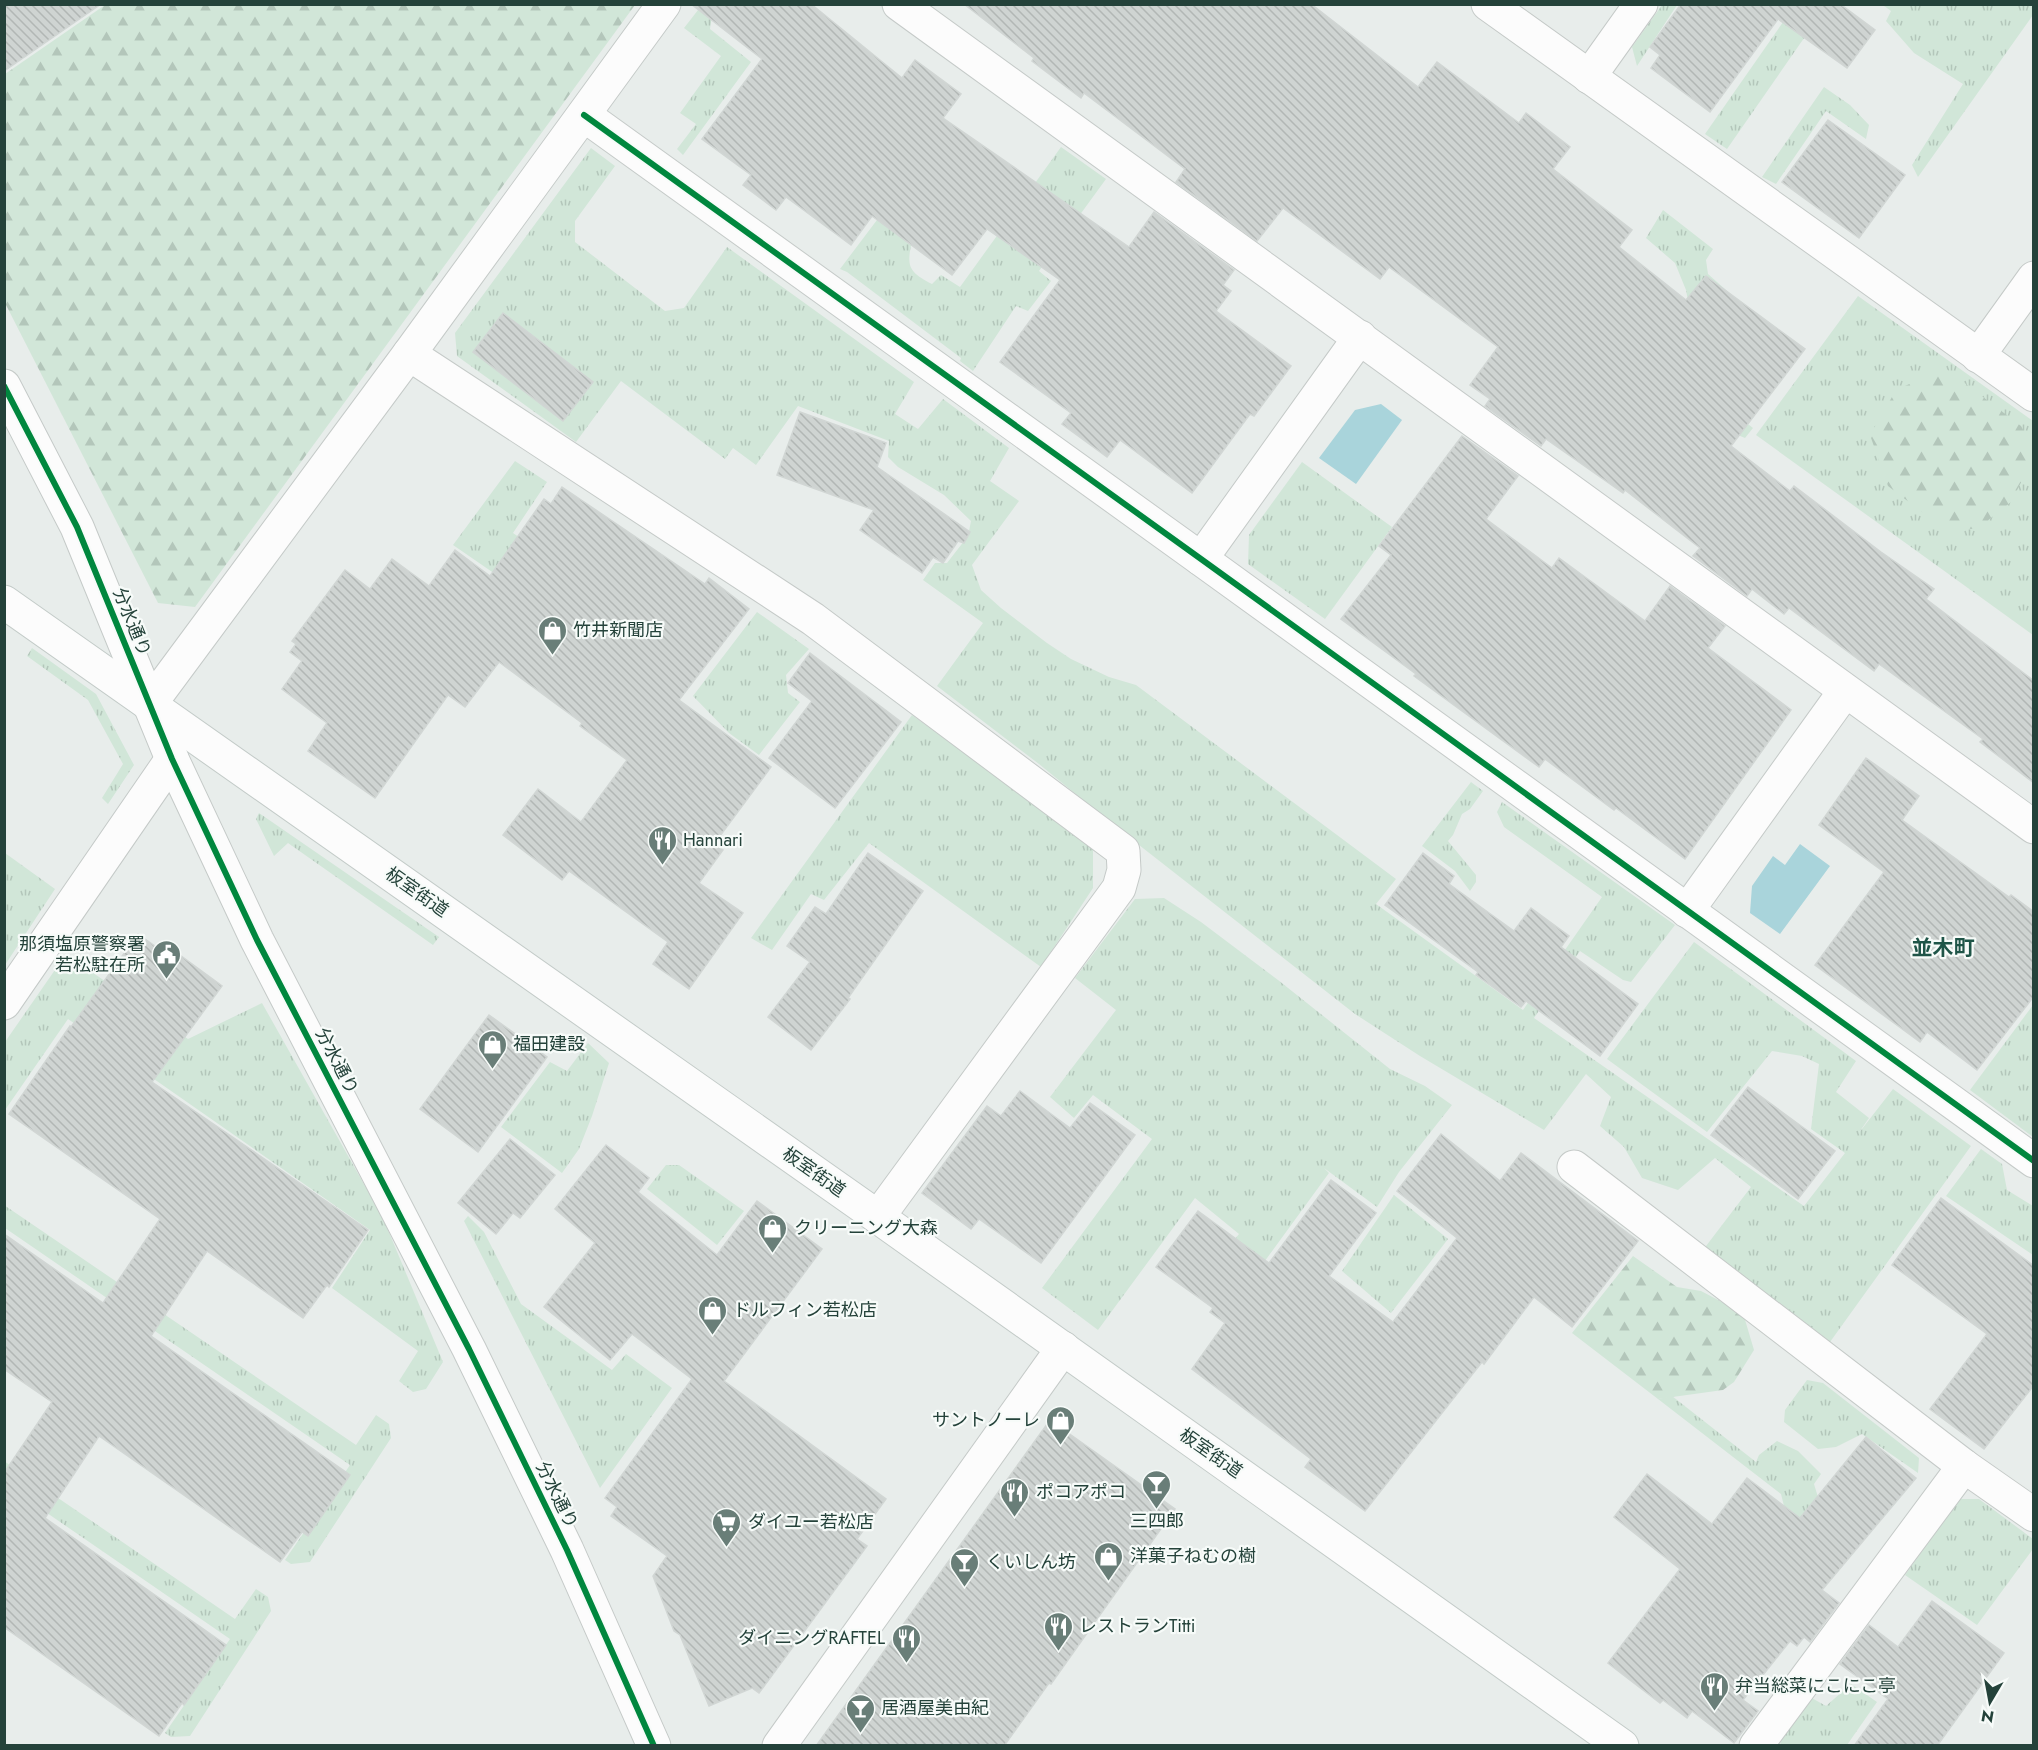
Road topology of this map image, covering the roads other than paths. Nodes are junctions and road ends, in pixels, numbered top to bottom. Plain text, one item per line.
1 (664, 4) edge
2 (899, 4) edge
3 (1488, 4) edge
4 (1641, 4) edge
5 (1589, 78) junction
6 (584, 115) junction
7 (2034, 278) edge
8 (1360, 337) junction
9 (409, 354) junction
10 (1978, 356) junction
11 (4, 386) edge
12 (2034, 395) edge
13 (1201, 559) junction
14 (4, 602) edge
15 (1845, 691) junction
16 (150, 704) junction
17 (172, 759) junction
18 (2034, 827) edge
19 (1688, 911) junction
20 (4, 1003) edge
21 (2034, 1161) edge
22 (1574, 1167) dead end
23 (878, 1217) junction
24 (1063, 1348) junction
25 (1964, 1466) junction
26 (2034, 1515) edge
27 (654, 1746) edge
28 (779, 1746) edge
29 (1622, 1746) edge
30 (1756, 1746) edge

1 - 6 street
2 - 8 street
3 - 5 street
4 - 5 street
5 - 10 street
6 - 9 street
6 - 13 street
7 - 10 street
8 - 13 street
8 - 15 street
9 - 16 street
9 - 23 street
10 - 12 street
11 - 16 street, 分水通り
13 - 19 street
14 - 16 street, 板室街道
15 - 18 street
15 - 19 street
16 - 17 street, 分水通り
16 - 23 street, 板室街道
17 - 20 street
17 - 27 street, 分水通り
19 - 21 street
22 - 25 street
23 - 24 street, 板室街道
24 - 28 street
24 - 29 street, 板室街道
25 - 26 street
25 - 30 street

